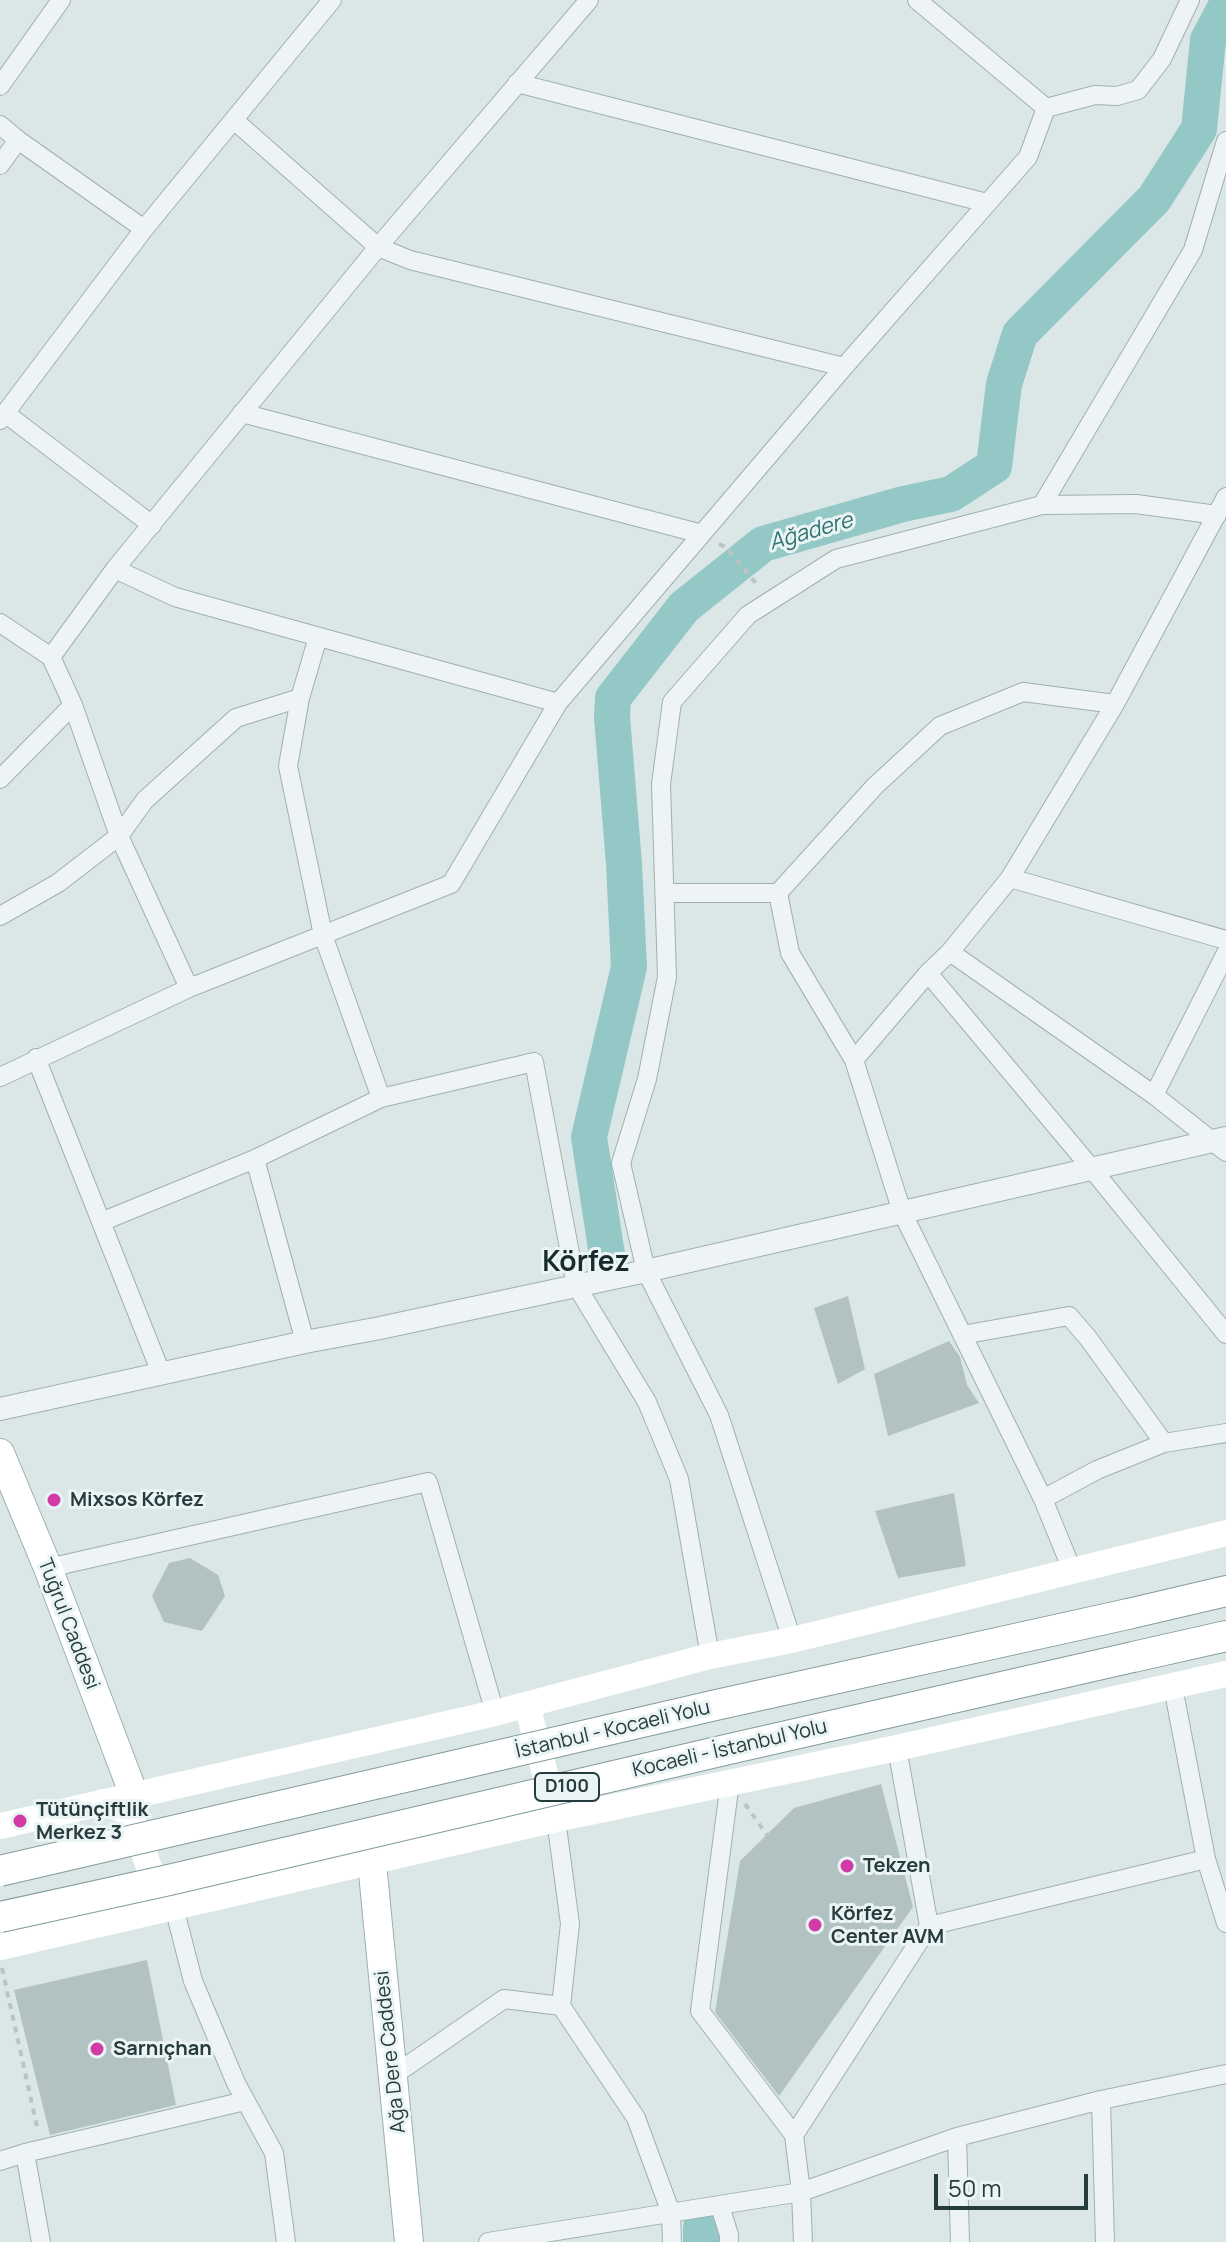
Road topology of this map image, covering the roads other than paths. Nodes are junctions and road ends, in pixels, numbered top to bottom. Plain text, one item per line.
1 (61, 0) edge
2 (332, 0) edge
3 (589, 0) edge
4 (917, 0) edge
5 (1190, 0) edge
6 (517, 83) junction
7 (0, 86) edge
8 (1046, 108) junction
9 (234, 120) junction
10 (0, 125) edge
11 (18, 140) junction
12 (1226, 141) edge
13 (0, 165) edge
14 (987, 203) junction
15 (144, 229) junction
16 (378, 247) junction
17 (844, 367) junction
18 (242, 413) junction
19 (3, 417) edge
20 (1226, 497) edge
21 (1042, 505) junction
22 (1217, 515) junction
23 (152, 525) junction
24 (702, 534) junction
25 (115, 569) junction
26 (0, 623) edge
27 (318, 637) junction
28 (51, 657) junction
29 (300, 698) junction
30 (558, 703) junction
31 (1115, 704) junction
32 (73, 705) junction
33 (0, 779) edge
34 (119, 836) junction
35 (1010, 878) junction
36 (665, 893) junction
37 (778, 893) junction
38 (0, 916) edge
39 (323, 935) junction
40 (1226, 940) edge
41 (950, 952) junction
42 (1226, 953) edge
43 (928, 973) junction
44 (189, 988) junction
45 (36, 1058) junction
46 (854, 1060) junction
47 (0, 1077) edge
48 (1154, 1095) junction
49 (381, 1098) junction
50 (1222, 1144) edge
51 (255, 1159) junction
52 (1092, 1169) junction
53 (902, 1212) junction
54 (101, 1222) junction
55 (646, 1271) junction
56 (576, 1285) junction
57 (1226, 1334) edge
58 (962, 1335) junction
59 (305, 1342) junction
60 (161, 1373) junction
61 (0, 1409) edge
62 (1226, 1433) edge
63 (1164, 1443) junction
64 (0, 1453) edge
65 (1043, 1499) junction
66 (1226, 1533) edge
67 (48, 1568) junction
68 (1072, 1570) junction
69 (1226, 1591) edge
70 (1226, 1636) edge
71 (792, 1640) junction
72 (710, 1656) junction
73 (1226, 1674) edge
74 (1173, 1687) junction
75 (527, 1705) junction
76 (495, 1713) junction
77 (897, 1748) junction
78 (730, 1782) junction
79 (134, 1795) junction
80 (103, 1802) junction
81 (556, 1819) junction
82 (0, 1826) edge
83 (1206, 1859) junction
84 (372, 1863) junction
85 (0, 1871) edge
86 (174, 1907) junction
87 (141, 1914) junction
88 (0, 1917) edge
89 (1226, 1923) edge
90 (929, 1926) junction
91 (0, 1947) edge
92 (561, 2006) junction
93 (1226, 2074) edge
94 (394, 2075) junction
95 (1101, 2100) junction
96 (245, 2101) junction
97 (794, 2135) junction
98 (957, 2137) junction
99 (34, 2151) junction
100 (0, 2161) edge
101 (801, 2192) junction
102 (720, 2206) junction
103 (671, 2213) junction
104 (41, 2242) edge
105 (286, 2242) edge
106 (409, 2242) edge
107 (488, 2242) edge
108 (672, 2242) edge
109 (729, 2242) edge
110 (803, 2242) edge
111 (960, 2242) edge
112 (1105, 2242) edge

1 - 7 street
2 - 9 street
3 - 6 street
4 - 8 street
5 - 8 street
6 - 14 street
6 - 16 street
8 - 14 street
9 - 15 street
9 - 16 street
10 - 11 street
11 - 13 street
11 - 15 street
12 - 21 street
14 - 17 street
15 - 19 street
16 - 17 street
16 - 18 street
17 - 24 street
18 - 23 street
18 - 24 street
19 - 23 street
20 - 22 street
21 - 22 street
21 - 36 street
22 - 31 street
23 - 25 street
24 - 30 street
25 - 27 street
25 - 28 street
26 - 28 street
27 - 29 street
27 - 30 street
28 - 32 street
29 - 34 street
29 - 39 street
30 - 39 street
31 - 35 street
31 - 37 street
32 - 33 street
32 - 34 street
34 - 38 street
34 - 44 street
35 - 40 street
35 - 41 street
36 - 37 street
36 - 55 street
37 - 46 street
39 - 44 street
39 - 49 street
41 - 43 street
41 - 48 street
42 - 48 street
43 - 46 street
43 - 52 street
44 - 45 street
45 - 47 street
45 - 54 street
46 - 53 street
48 - 50 street
49 - 51 street
49 - 56 street
50 - 52 street
51 - 54 street
51 - 59 street
52 - 53 street
52 - 57 street
53 - 55 street
53 - 58 street
54 - 60 street
55 - 56 street
55 - 71 street
56 - 59 street
56 - 72 street
58 - 63 street
58 - 65 street
59 - 60 street
60 - 61 street
62 - 63 street
63 - 65 street
64 - 67 main road, Tuğrul Caddesi
65 - 68 street
66 - 68 main road
67 - 76 street
67 - 79 main road, Tuğrul Caddesi
68 - 71 main road
69 - 85 highway, İstanbul - Kocaeli Yolu / D100, bridge
70 - 88 highway, Kocaeli - İstanbul Yolu / D100, bridge
71 - 72 main road
72 - 75 main road
73 - 74 main road
74 - 77 main road
74 - 83 street
75 - 76 main road
75 - 81 main road
76 - 79 main road
77 - 78 main road
77 - 90 street
78 - 81 main road
78 - 97 street
79 - 80 main road
79 - 86 main road
80 - 82 main road
80 - 87 main road
81 - 84 main road
81 - 92 street
83 - 89 street
83 - 90 street
84 - 86 main road
84 - 94 main road, Ağa Dere Caddesi
86 - 87 main road
86 - 96 street
87 - 91 main road
90 - 97 street
92 - 94 street
92 - 103 street
93 - 95 street
94 - 106 main road, Ağa Dere Caddesi
95 - 98 street
95 - 112 street
96 - 99 street
96 - 105 street
97 - 101 street
98 - 101 street
98 - 111 street
99 - 100 street
99 - 104 street
101 - 102 street
101 - 110 street
102 - 103 street
102 - 109 street
103 - 107 street
103 - 108 street

